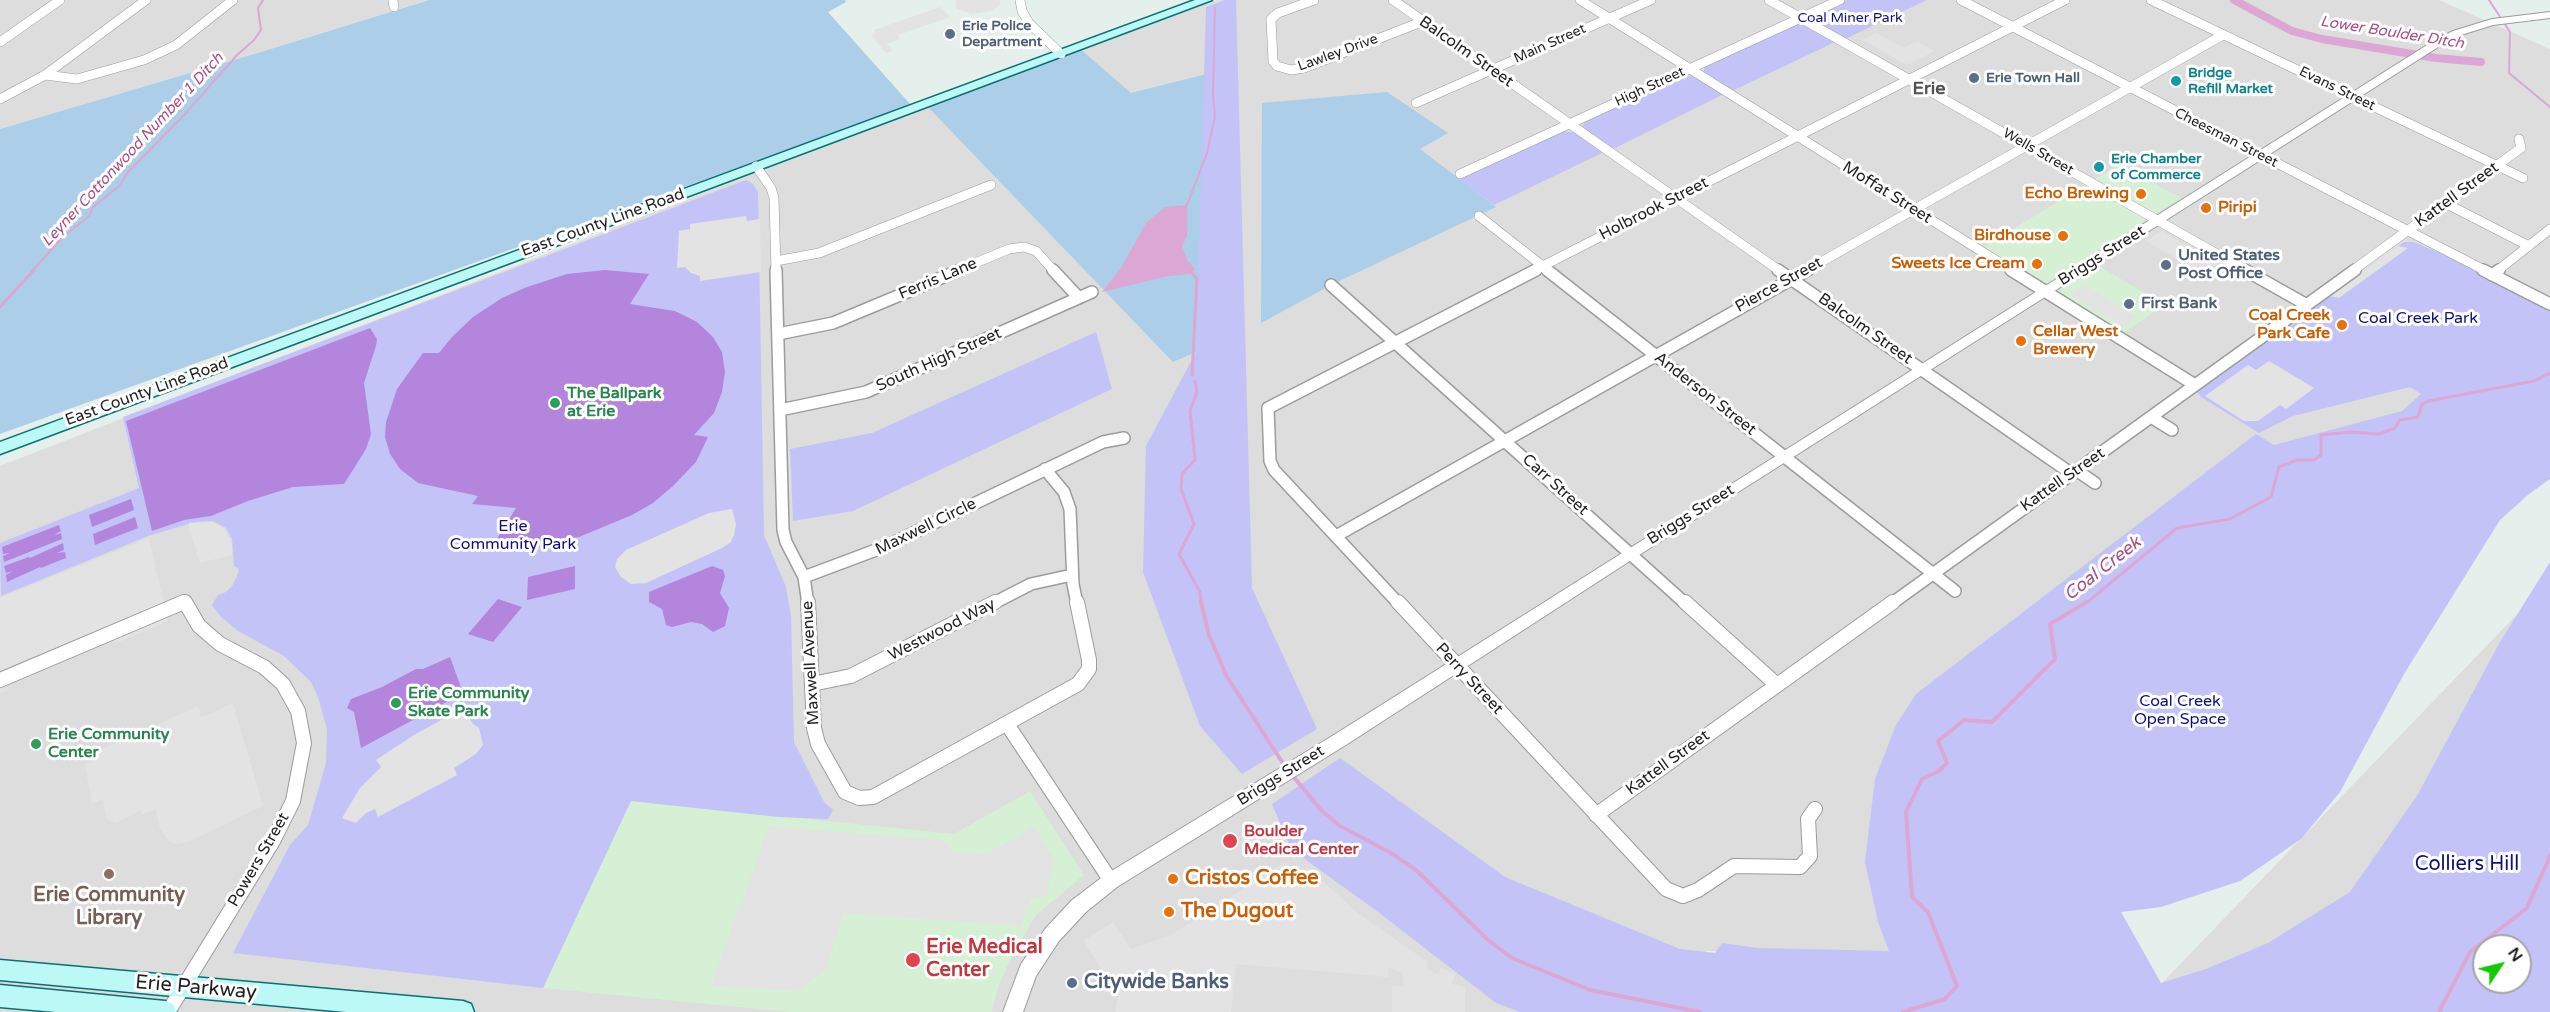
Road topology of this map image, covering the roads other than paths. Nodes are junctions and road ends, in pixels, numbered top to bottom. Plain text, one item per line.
1 (60, 0) edge
2 (146, 0) edge
3 (233, 0) edge
4 (1020, 0) edge
5 (1206, 0) edge
6 (1314, 0) edge
7 (1393, 0) edge
8 (1580, 0) edge
9 (1651, 0) edge
10 (1769, 0) edge
11 (1840, 0) edge
12 (1961, 0) edge
13 (2065, 0) edge
14 (2151, 0) edge
15 (2550, 15) edge
16 (1609, 18) junction
17 (1801, 18) junction
18 (1421, 22) junction
19 (2012, 26) junction
20 (2223, 35) junction
21 (0, 42) edge
22 (1061, 54) junction
23 (1690, 69) junction
24 (1491, 70) junction
25 (45, 75) junction
26 (1909, 79) junction
27 (2129, 87) junction
28 (2354, 97) junction
29 (0, 99) edge
30 (1416, 103) dead end
31 (1569, 124) junction
32 (1797, 136) junction
33 (2519, 139) dead end
34 (2026, 145) junction
35 (2260, 156) junction
36 (756, 166) junction
37 (2497, 166) junction
38 (1460, 174) dead end
39 (2523, 178) dead end
40 (992, 185) dead end
41 (1675, 198) junction
42 (2445, 203) junction
43 (1913, 209) junction
44 (1479, 216) dead end
45 (2158, 220) junction
46 (2550, 229) edge
47 (2407, 232) junction
48 (2529, 246) junction
49 (776, 261) junction
50 (1543, 266) junction
51 (2492, 275) junction
52 (1792, 278) junction
53 (1331, 285) dead end
54 (2045, 291) junction
55 (1092, 292) dead end
56 (1079, 298) junction
57 (2550, 304) edge
58 (2307, 305) junction
59 (778, 334) junction
60 (1394, 342) junction
61 (1655, 355) junction
62 (1922, 369) junction
63 (2195, 385) junction
64 (780, 410) junction
65 (2151, 417) junction
66 (2172, 430) dead end
67 (1267, 436) joint
68 (1124, 438) dead end
69 (1505, 440) junction
70 (0, 447) edge
71 (1784, 456) junction
72 (1045, 469) junction
73 (2074, 472) junction
74 (2095, 483) dead end
75 (1336, 536) junction
76 (1631, 552) junction
77 (1932, 572) junction
78 (1072, 575) junction
79 (804, 577) junction
80 (1955, 591) dead end
81 (1456, 665) junction
82 (0, 680) edge
83 (812, 684) junction
84 (1777, 685) junction
85 (1007, 724) junction
86 (1815, 809) dead end
87 (1596, 815) junction
88 (1111, 881) junction
89 (0, 970) edge
90 (183, 986) junction
91 (0, 996) edge
92 (166, 1012) edge
93 (463, 1012) edge
94 (1013, 1012) edge

1 - 21 street
2 - 25 street
3 - 25 street
4 - 22 street
5 - 22 main road, East County Line Road
6 - 18 street, Lawley Drive
7 - 18 street, Balcolm Street
8 - 16 street, Moffat Street
9 - 16 street, Main Street
10 - 17 street, Wells Street
11 - 17 street, High Street
12 - 19 street, Cheesman Street
13 - 19 street, Holbrook Street
14 - 20 street, Evans Street
15 - 28 street, Briggs Street
16 - 23 street, Moffat Street
16 - 24 street, Main Street
17 - 23 street, High Street
17 - 26 street, Wells Street
18 - 24 street, Balcolm Street
19 - 26 street, Holbrook Street
19 - 27 street, Cheesman Street
20 - 27 street, Pierce Street
20 - 28 street, Evans Street
22 - 36 main road, East County Line Road
23 - 31 street, High Street
23 - 32 street, Moffat Street
24 - 30 street, Main Street
24 - 31 street, Balcolm Street
25 - 29 street
26 - 32 street, Holbrook Street
26 - 34 street, Wells Street
27 - 34 street, Pierce Street
27 - 35 street, Cheesman Street
28 - 35 street, Briggs Street
28 - 37 street, Evans Street
31 - 38 street, High Street
31 - 41 street, Balcolm Street
32 - 41 street, Holbrook Street
32 - 43 street, Moffat Street
33 - 37 street, Kattell Street
34 - 43 street, Pierce Street
34 - 45 street, Wells Street
35 - 45 street, Briggs Street
35 - 47 street, Cheesman Street
36 - 49 street, Maxwell Avenue
36 - 70 main road, East County Line Road
37 - 39 street, Evans Street
37 - 42 street, Kattell Street
40 - 49 street
41 - 50 street, Holbrook Street
41 - 52 street, Balcolm Street
42 - 47 street, Kattell Street
42 - 48 street
43 - 52 street, Pierce Street
43 - 54 street, Moffat Street
44 - 50 street, Anderson Street
45 - 54 street, Briggs Street
45 - 58 street, Wells Street
46 - 48 street
47 - 51 street, Cheesman Street
47 - 58 street, Kattell Street
48 - 51 street
49 - 59 street, Maxwell Avenue
50 - 60 street, Holbrook Street
50 - 61 street, Anderson Street
51 - 57 street, Cheesman Street
52 - 61 street, Pierce Street
52 - 62 street, Balcolm Street
53 - 60 street, Carr Street
54 - 62 street, Briggs Street
54 - 63 street, Moffat Street
55 - 56 street, South High Street
56 - 59 street, Ferris Lane
56 - 64 street, South High Street
58 - 63 street, Kattell Street
59 - 64 street, Maxwell Avenue
60 - 67 street, Holbrook Street
60 - 69 street, Carr Street
61 - 69 street, Pierce Street
61 - 71 street, Anderson Street
62 - 71 street, Briggs Street
62 - 73 street, Balcolm Street
63 - 65 street, Kattell Street
64 - 79 street, Maxwell Avenue
65 - 66 street
65 - 73 street, Kattell Street
67 - 75 street, Perry Street
68 - 72 street, Maxwell Circle
69 - 75 street, Pierce Street
69 - 76 street, Carr Street
71 - 76 street, Briggs Street
71 - 77 street, Anderson Street
72 - 78 street
72 - 79 street, Maxwell Circle
73 - 74 street, Balcolm Street
73 - 77 street, Kattell Street
75 - 81 street, Perry Street
76 - 81 street, Briggs Street
76 - 84 street, Carr Street
77 - 80 street, Anderson Street
77 - 84 street, Kattell Street
78 - 83 street, Westwood Way
78 - 85 street
79 - 83 street, Maxwell Avenue
81 - 87 street, Perry Street
81 - 88 street, Briggs Street
82 - 90 street, Powers Street
83 - 85 street, Maxwell Avenue
84 - 87 street, Kattell Street
85 - 88 street
86 - 87 street, Perry Street
88 - 94 street, Briggs Street
89 - 90 main road, Erie Parkway
90 - 92 street, Powers Street
90 - 93 main road, Erie Parkway
91 - 92 main road, Erie Parkway

